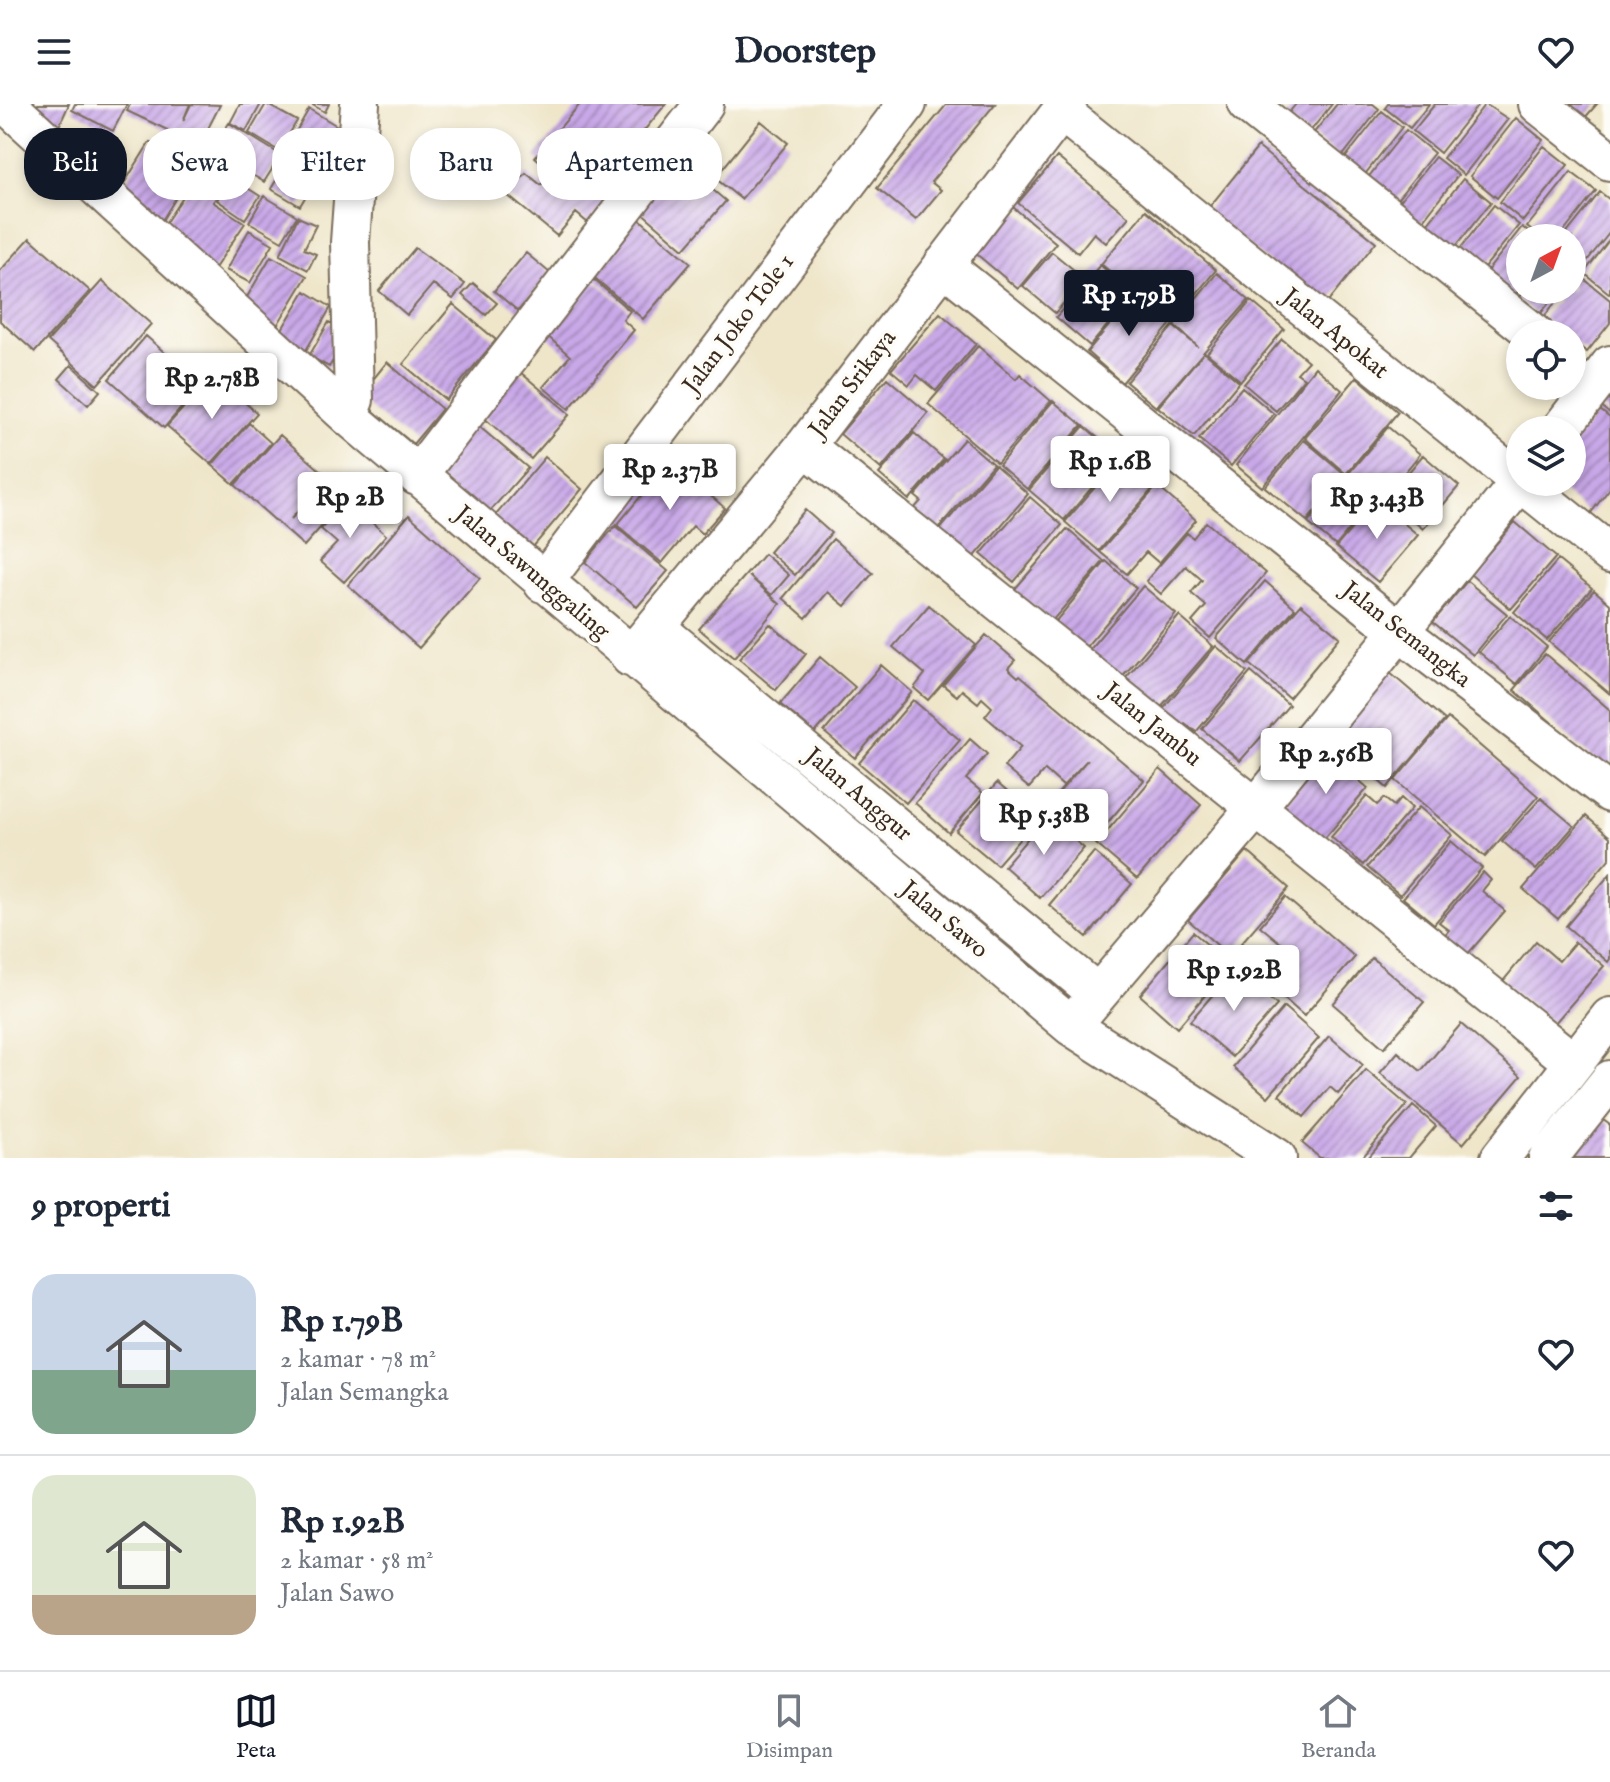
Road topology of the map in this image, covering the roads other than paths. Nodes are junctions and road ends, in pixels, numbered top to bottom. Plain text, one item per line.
1 (6, 104) edge
2 (360, 104) edge
3 (704, 104) edge
4 (907, 104) edge
5 (1247, 104) edge
6 (1538, 104) edge
7 (1065, 108) edge
8 (1607, 152) edge
9 (943, 265) junction
10 (1517, 320) edge
11 (1593, 371) edge
12 (347, 415) junction
13 (1568, 416) edge
14 (805, 446) junction
15 (1506, 471) edge
16 (417, 476) junction
17 (1509, 496) edge
18 (1536, 496) edge
19 (1610, 554) edge
20 (543, 583) junction
21 (655, 627) junction
22 (1399, 631) junction
23 (630, 657) junction
24 (1610, 793) edge
25 (1256, 808) junction
26 (1098, 994) junction
27 (1610, 1017) edge
28 (1071, 1026) junction
29 (1574, 1063) junction
30 (1610, 1080) edge
31 (1237, 1148) edge
32 (1277, 1158) edge
33 (1500, 1158) edge
34 (1548, 1158) edge

1 - 12 street, Jalan Sawunggaling
2 - 12 street
3 - 16 street
4 - 20 street, Jalan Joko Tole 1
5 - 10 street
6 - 8 street
7 - 9 street, Jalan Srikaya
7 - 15 street, Jalan Apokat
9 - 14 street, Jalan Srikaya
9 - 22 street, Jalan Semangka
11 - 13 street
12 - 16 street, Jalan Sawunggaling
14 - 21 street, Jalan Srikaya
14 - 25 street, Jalan Jambu
16 - 20 street, Jalan Sawunggaling
17 - 22 street
18 - 19 street, Jalan Apokat
20 - 23 street, Jalan Sawunggaling
21 - 23 street, Jalan Srikaya
21 - 26 street, Jalan Anggur
22 - 24 street, Jalan Semangka
22 - 25 street
23 - 28 street, Jalan Sawo
25 - 26 street
25 - 29 street, Jalan Jambu
26 - 28 street
27 - 29 street
28 - 31 street, Jalan Sawo
29 - 33 street
30 - 34 street
31 - 32 street, Jalan Sawo

